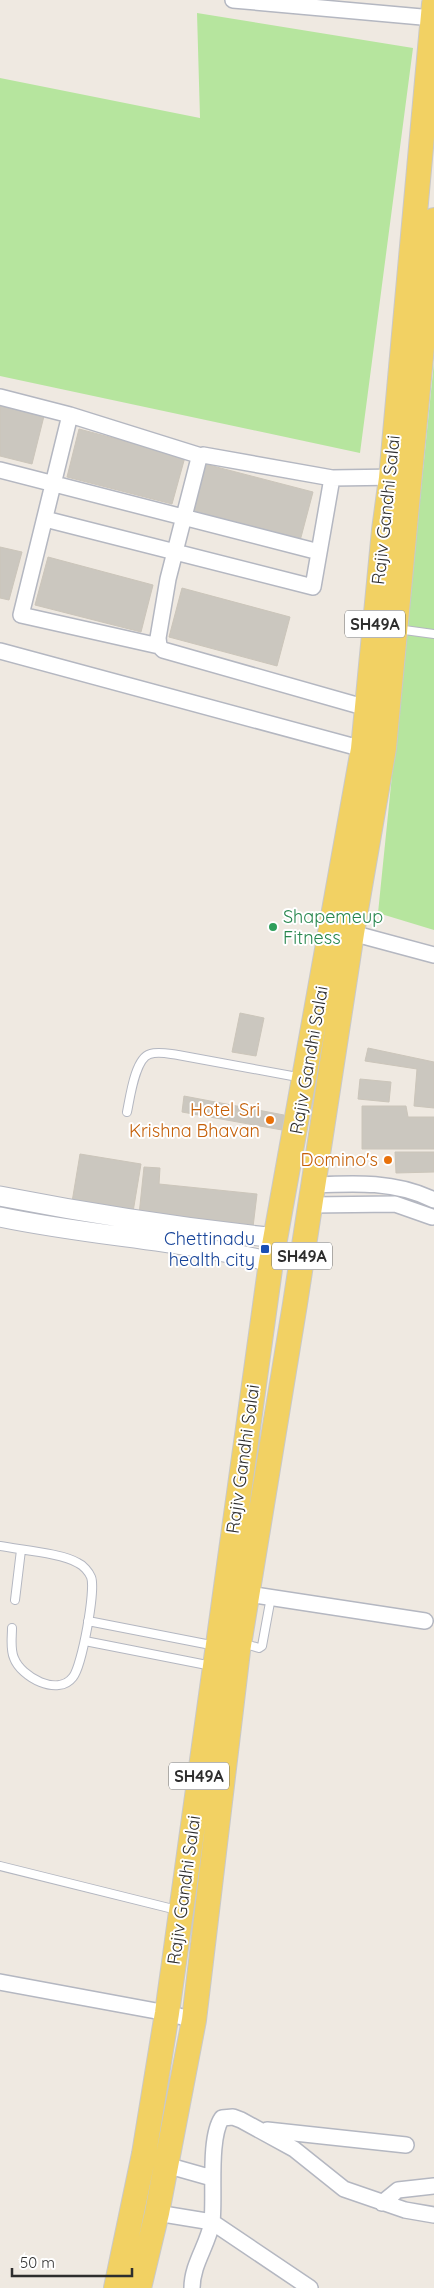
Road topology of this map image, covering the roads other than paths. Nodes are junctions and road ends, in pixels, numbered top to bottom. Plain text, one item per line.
1 (233, 0) edge
2 (433, 11) edge
3 (434, 220) edge
4 (431, 275) edge
5 (0, 397) edge
6 (70, 415) junction
7 (201, 456) junction
8 (0, 470) edge
9 (401, 477) junction
10 (332, 478) junction
11 (54, 485) junction
12 (183, 519) junction
13 (45, 520) junction
14 (176, 552) junction
15 (319, 552) junction
16 (395, 629) junction
17 (434, 634) edge
18 (159, 646) junction
19 (0, 651) edge
20 (367, 708) junction
21 (363, 749) junction
22 (352, 933) junction
23 (434, 955) edge
24 (305, 1078) junction
25 (127, 1112) dead end
26 (312, 1195) junction
27 (0, 1196) edge
28 (434, 1200) edge
29 (57, 1208) junction
30 (0, 1217) edge
31 (433, 1219) edge
32 (53, 1227) junction
33 (277, 1238) junction
34 (272, 1262) junction
35 (0, 1546) edge
36 (21, 1550) junction
37 (248, 1594) junction
38 (271, 1597) junction
39 (14, 1600) dead end
40 (88, 1621) junction
41 (425, 1621) dead end
42 (12, 1628) dead end
43 (85, 1641) junction
44 (228, 1657) junction
45 (0, 1866) edge
46 (181, 1911) junction
47 (0, 1982) edge
48 (167, 2013) junction
49 (194, 2020) junction
50 (258, 2129) junction
51 (406, 2145) dead end
52 (166, 2165) junction
53 (212, 2178) junction
54 (434, 2186) edge
55 (382, 2203) junction
56 (156, 2213) junction
57 (434, 2216) edge
58 (212, 2222) junction
59 (116, 2288) edge
60 (139, 2288) edge
61 (192, 2288) edge
62 (310, 2288) edge

1 - 2 street
2 - 9 main road, Rajiv Gandhi Salai / SH49A
3 - 4 main road, Rajiv Gandhi Salai / SH49A
4 - 9 main road, Rajiv Gandhi Salai / SH49A
5 - 6 street
6 - 7 street
6 - 11 street
7 - 10 street
7 - 12 street
8 - 11 street
9 - 10 street
9 - 16 main road, Rajiv Gandhi Salai / SH49A
9 - 20 main road, Rajiv Gandhi Salai / SH49A
10 - 15 street
11 - 12 street
11 - 13 street
12 - 14 street
12 - 15 street
13 - 14 street
13 - 18 street
14 - 15 street
14 - 18 street
16 - 17 lane
16 - 22 main road, Rajiv Gandhi Salai / SH49A
18 - 20 street
19 - 21 street
20 - 21 main road, Rajiv Gandhi Salai / SH49A
21 - 24 main road, Rajiv Gandhi Salai / SH49A
22 - 23 street
22 - 26 main road, Rajiv Gandhi Salai / SH49A
24 - 25 lane
24 - 33 main road, Rajiv Gandhi Salai / SH49A
26 - 28 street
26 - 31 street
26 - 37 main road, Rajiv Gandhi Salai / SH49A
27 - 29 street
29 - 32 street
29 - 33 street
30 - 32 street
32 - 34 street
33 - 34 main road, Rajiv Gandhi Salai / SH49A
34 - 44 main road, Rajiv Gandhi Salai / SH49A
35 - 36 lane
36 - 39 lane
36 - 40 lane
37 - 38 street
37 - 44 main road, Rajiv Gandhi Salai / SH49A
38 - 41 street
38 - 44 lane
40 - 43 lane
40 - 44 lane
42 - 43 lane
43 - 44 lane
44 - 46 main road, Rajiv Gandhi Salai / SH49A
44 - 49 main road, Rajiv Gandhi Salai / SH49A
45 - 46 lane
46 - 48 main road, Rajiv Gandhi Salai / SH49A
47 - 48 street
48 - 49 street
48 - 59 main road, Rajiv Gandhi Salai / SH49A
49 - 52 main road, Rajiv Gandhi Salai / SH49A
50 - 51 street
50 - 53 street
50 - 55 street
52 - 53 street
52 - 56 main road, Rajiv Gandhi Salai / SH49A
53 - 58 street
54 - 55 street
55 - 57 street
56 - 58 street
56 - 60 main road, Rajiv Gandhi Salai / SH49A
58 - 61 street
58 - 62 street

